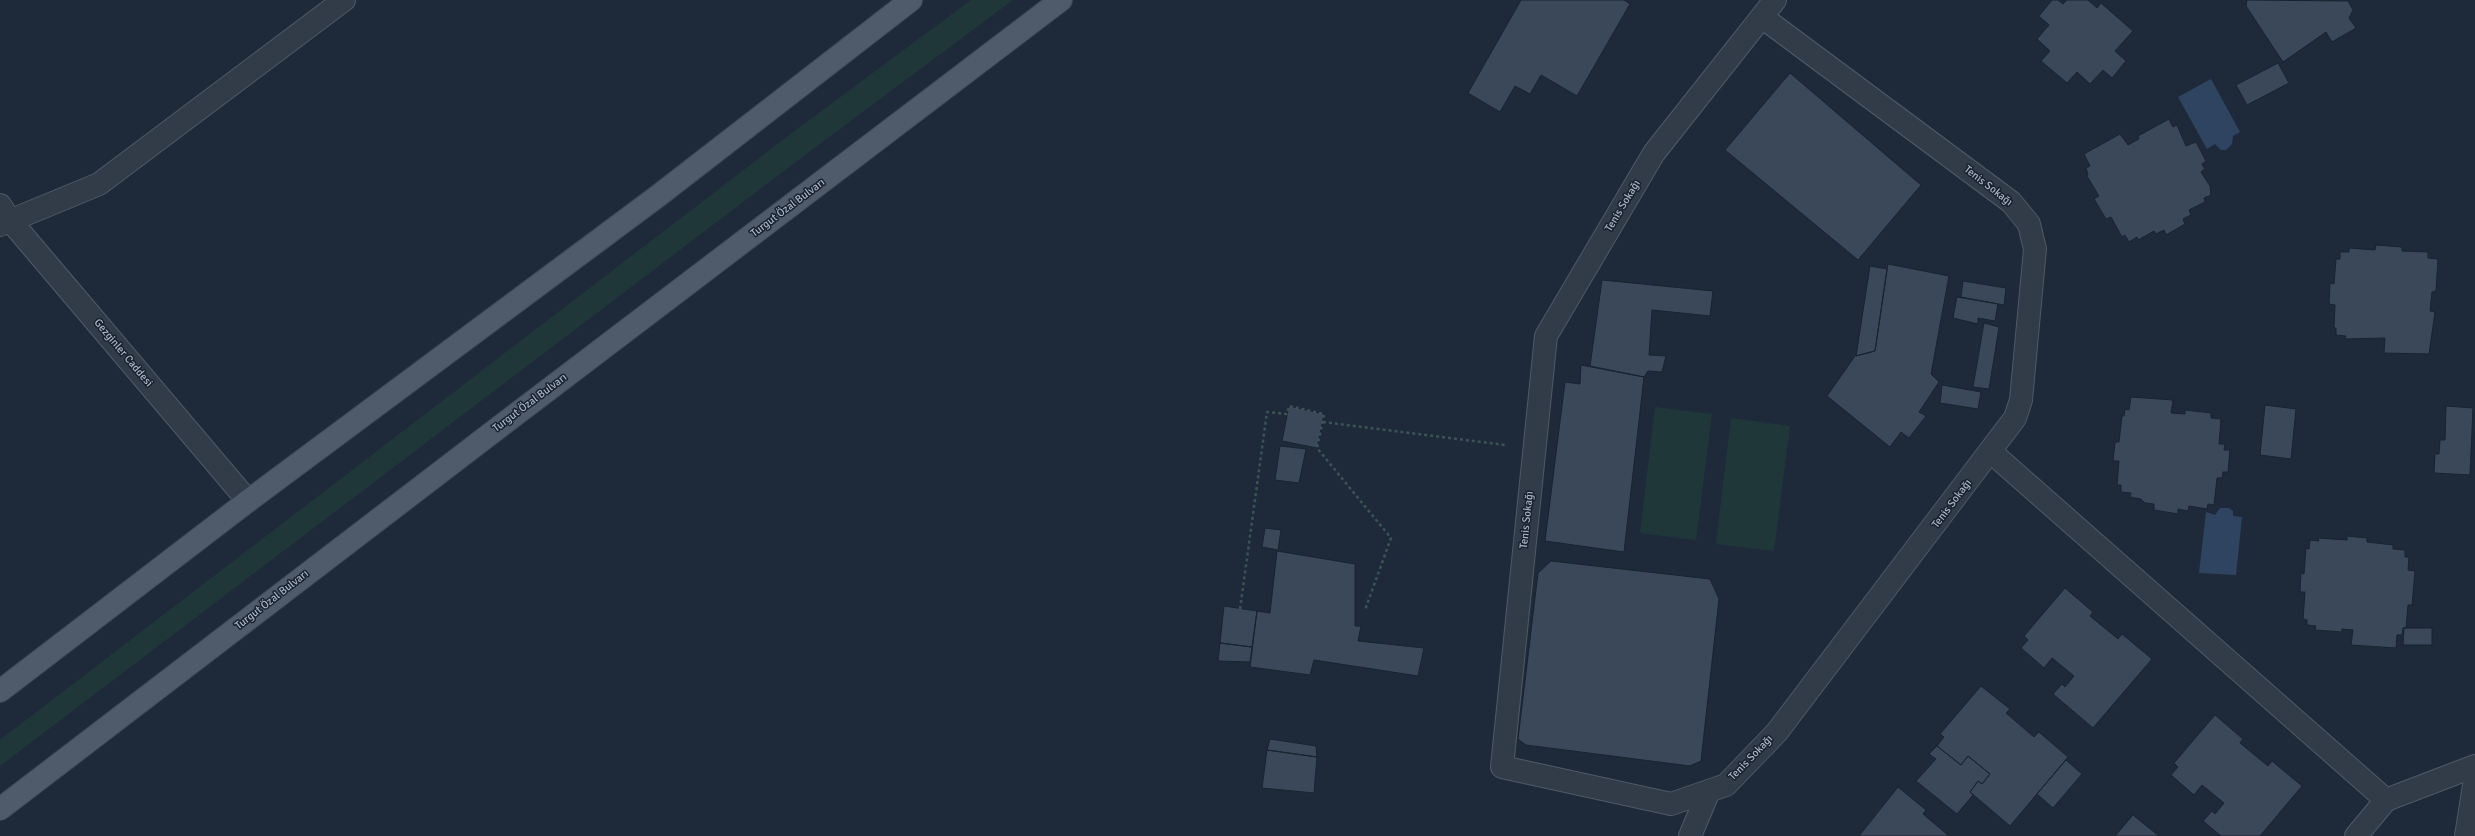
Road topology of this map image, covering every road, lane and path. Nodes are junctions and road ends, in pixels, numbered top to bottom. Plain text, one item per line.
1 (344, 0) edge
2 (911, 0) edge
3 (1061, 0) edge
4 (1775, 0) edge
5 (1762, 17) junction
6 (3, 216) edge
7 (1322, 422) junction
8 (1534, 448) junction
9 (1992, 452) junction
10 (248, 501) junction
11 (1240, 608) dead end
12 (1365, 610) dead end
13 (0, 691) edge
14 (2475, 766) edge
15 (2475, 779) edge
16 (1708, 791) junction
17 (2386, 800) junction
18 (0, 810) edge
19 (1690, 836) edge
20 (2356, 836) edge
21 (2466, 836) edge

1 - 6 street
2 - 10 main road
3 - 18 main road, Turgut Özal Bulvarı
4 - 5 street, Tenis Sokağı
5 - 8 street, Tenis Sokağı
5 - 9 street, Tenis Sokağı
6 - 10 street, Gezginler Caddesi
7 - 8 path
7 - 11 path
7 - 12 path
8 - 16 street, Tenis Sokağı
9 - 16 street, Tenis Sokağı
9 - 17 street
10 - 13 main road
14 - 17 street
15 - 21 street
16 - 19 street
17 - 20 street

